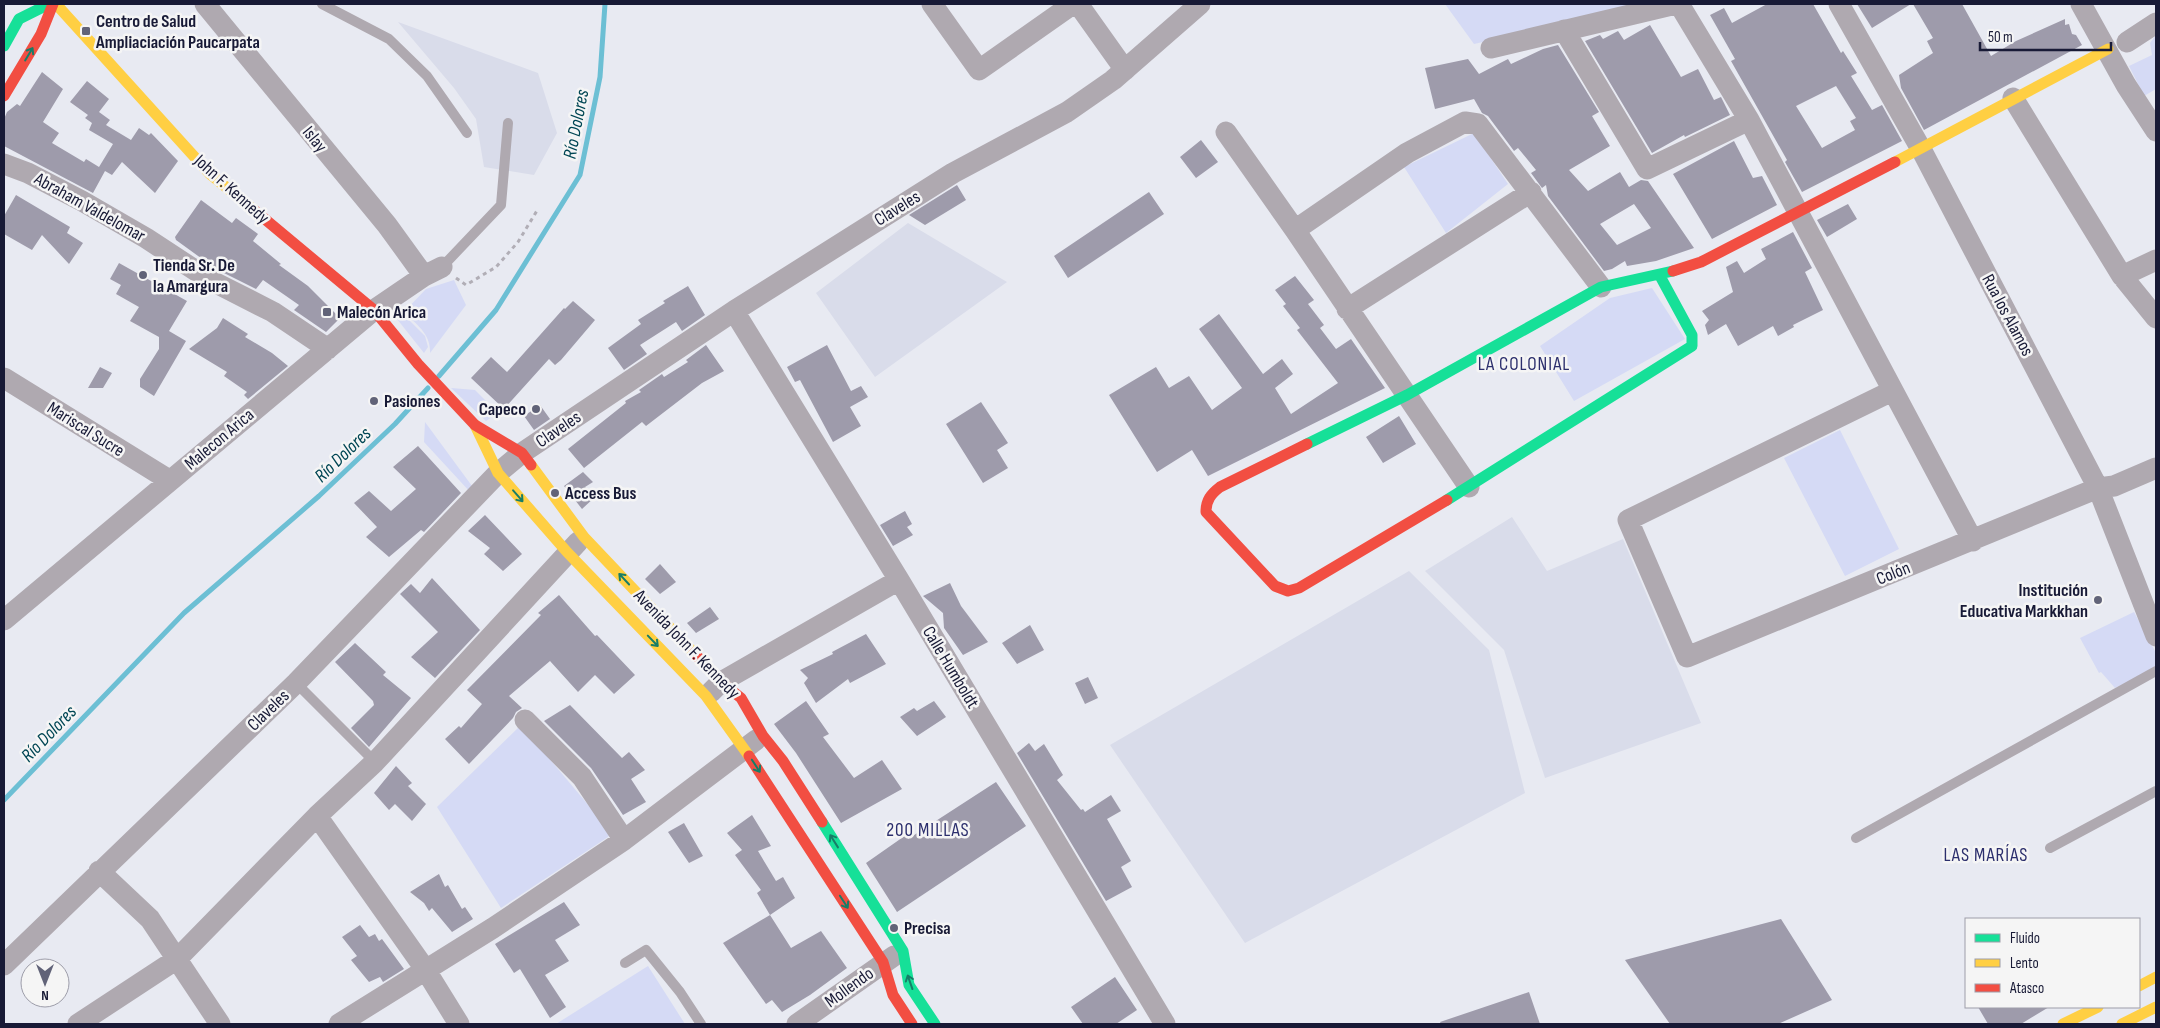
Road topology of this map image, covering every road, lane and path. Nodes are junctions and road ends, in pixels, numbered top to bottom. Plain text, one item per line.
1 (49, 4) edge
2 (54, 4) edge
3 (204, 4) edge
4 (322, 4) edge
5 (932, 4) edge
6 (1073, 4) edge
7 (1078, 4) edge
8 (1200, 4) edge
9 (1678, 4) edge
10 (1839, 4) edge
11 (2081, 4) edge
12 (2156, 23) edge
13 (1564, 30) junction
14 (4, 46) edge
15 (2118, 46) junction
16 (1491, 48) dead end
17 (1125, 70) junction
18 (4, 96) edge
19 (2013, 98) junction
20 (1749, 120) junction
21 (508, 124) dead end
22 (2156, 131) edge
23 (1226, 132) dead end
24 (467, 133) dead end
25 (1921, 149) junction
26 (4, 164) edge
27 (1531, 192) junction
28 (538, 209) dead end
29 (1799, 212) junction
30 (1295, 230) junction
31 (2156, 260) edge
32 (433, 272) junction
33 (1660, 276) junction
34 (2122, 276) junction
35 (1601, 287) junction
36 (1347, 309) junction
37 (374, 310) junction
38 (734, 311) junction
39 (2156, 318) edge
40 (328, 349) junction
41 (418, 364) joint
42 (4, 378) edge
43 (1892, 391) junction
44 (1407, 395) junction
45 (474, 426) junction
46 (522, 454) junction
47 (2156, 468) edge
48 (498, 473) junction
49 (169, 480) junction
50 (1469, 487) junction
51 (2098, 488) junction
52 (584, 537) junction
53 (1973, 541) junction
54 (567, 552) junction
55 (899, 580) junction
56 (8, 609) edge
57 (2156, 636) edge
58 (2156, 671) edge
59 (296, 683) junction
60 (714, 689) junction
61 (525, 720) dead end
62 (763, 736) junction
63 (744, 747) junction
64 (375, 762) junction
65 (2156, 791) edge
66 (317, 816) junction
67 (1856, 838) dead end
68 (624, 840) junction
69 (2050, 848) dead end
70 (99, 871) junction
71 (903, 951) junction
72 (178, 959) junction
73 (883, 962) junction
74 (625, 963) dead end
75 (4, 965) edge
76 (425, 969) junction
77 (2156, 977) edge
78 (2140, 985) edge
79 (2156, 1007) edge
80 (2096, 1008) edge
81 (78, 1024) edge
82 (220, 1024) edge
83 (339, 1024) edge
84 (459, 1024) edge
85 (701, 1024) edge
86 (797, 1024) edge
87 (912, 1024) edge
88 (934, 1024) edge
89 (1164, 1024) edge
90 (2063, 1024) edge
91 (2122, 1024) edge

1 - 14 main road
18 -> 2 main road
2 - 37 main road, John F. Kennedy
3 - 32 street, Islay
4 - 24 lane
5 - 6 street
7 - 17 street
8 - 17 street, Claveles
9 - 13 street
9 - 20 street
10 - 25 street, Rua los Alamos
11 - 15 street
12 - 15 street
13 - 16 street
13 - 20 street
15 - 19 main road
15 - 22 street
17 - 38 street, Claveles
19 - 25 main road
19 - 34 street
20 - 29 street
21 - 32 lane
23 - 30 street
25 - 29 main road
25 - 51 street, Rua los Alamos
26 - 40 street, Abraham Valdelomar
27 - 30 street
27 - 35 street
27 - 36 street
28 - 32 path
29 - 33 main road
29 - 43 street
30 - 36 street
31 - 34 street
32 - 37 street, Malecon Arica
33 - 35 main road
33 - 50 main road
34 - 39 street
35 - 44 main road
36 - 44 street
37 - 40 street, Malecon Arica
37 - 41 main road, John F. Kennedy
38 - 46 street, Claveles
38 - 55 street, Calle Humboldt
40 - 49 street, Malecon Arica
41 - 45 main road, Avenida John F. Kennedy
42 - 49 street, Mariscal Sucre
43 - 53 street
43 - 53 street, Colón
44 - 50 street
44 - 50 main road
45 - 46 main road, Avenida John F. Kennedy
45 - 48 main road, Avenida John F. Kennedy
46 - 48 street, Claveles
46 - 52 main road, Avenida John F. Kennedy
47 - 51 street, Colón
48 -> 54 main road, Avenida John F. Kennedy
48 - 59 street, Claveles
49 - 56 street, Malecon Arica
51 - 53 street, Colón
51 - 57 street, Rua los Alamos
52 - 54 street
60 -> 52 main road, Avenida John F. Kennedy
54 -> 60 main road, Avenida John F. Kennedy
54 - 64 street
55 - 60 street
55 - 89 street, Calle Humboldt
58 - 67 lane
59 - 64 lane
59 - 70 street, Claveles
60 - 62 main road, Avenida John F. Kennedy
60 - 63 main road, Avenida John F. Kennedy
61 - 68 street
62 - 63 street
71 -> 62 main road, Avenida John F. Kennedy
63 - 68 street
63 -> 73 main road, Avenida John F. Kennedy
64 - 66 street
65 - 69 lane
66 - 72 street
66 - 76 street
68 - 76 street
70 - 72 street
70 - 75 street, Claveles
71 - 73 street, Mollendo
88 -> 71 main road, Avenida John F. Kennedy
72 - 81 street
72 - 82 street
73 - 86 street, Mollendo
73 - 87 main road, Avenida John F. Kennedy
74 - 85 lane
76 - 83 street
76 - 84 street
77 - 78 main road
79 - 91 main road
80 - 90 main road

